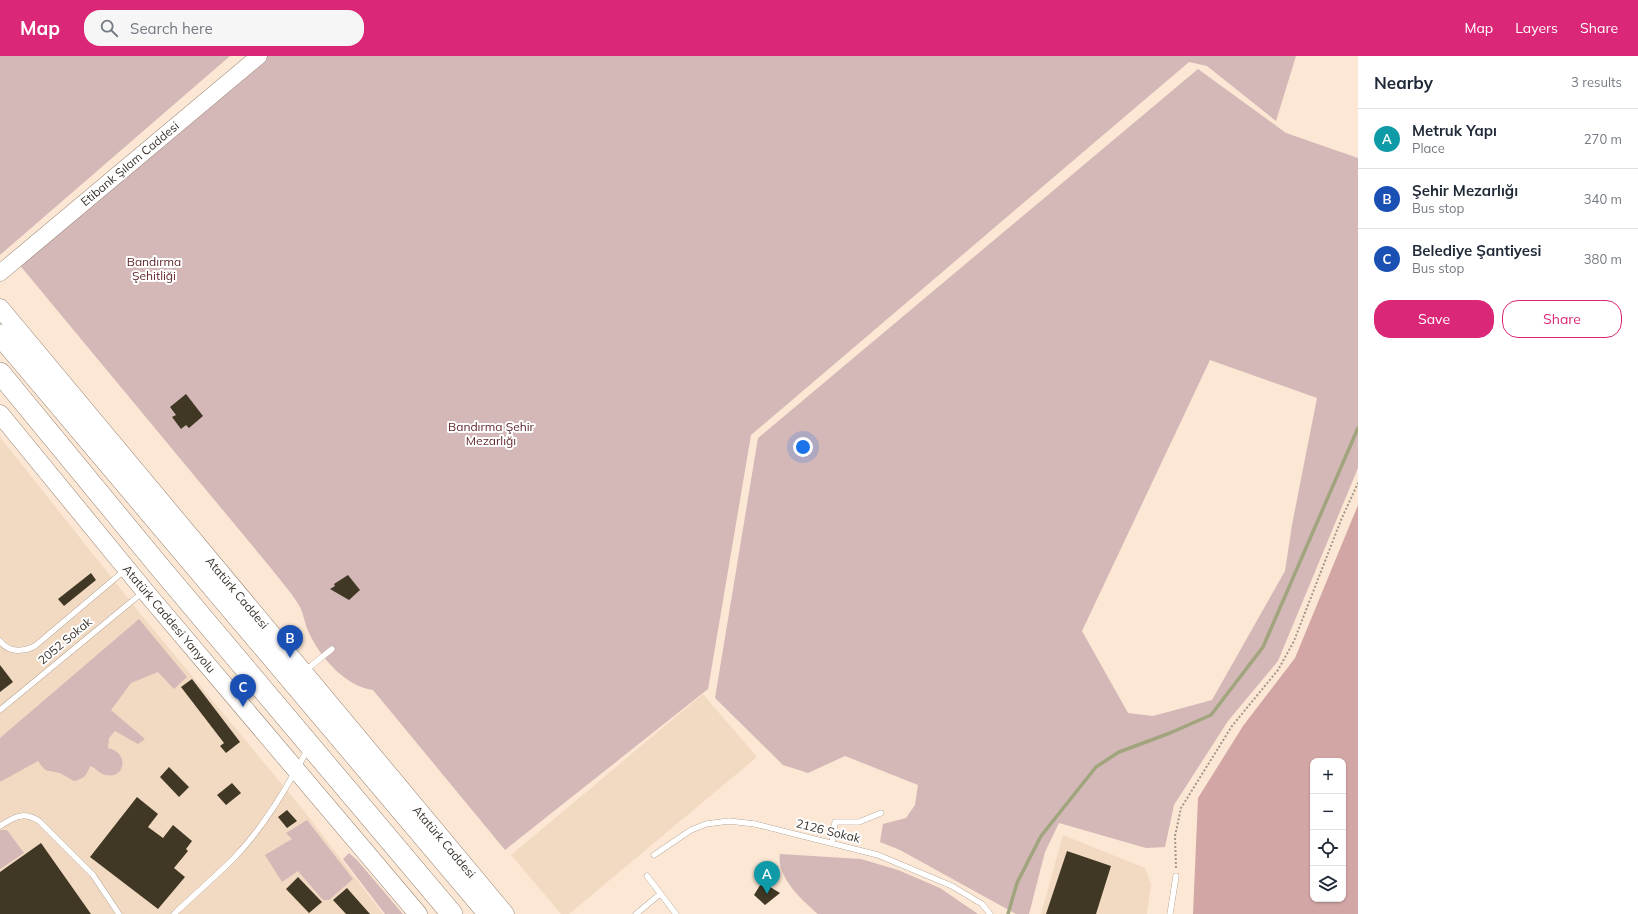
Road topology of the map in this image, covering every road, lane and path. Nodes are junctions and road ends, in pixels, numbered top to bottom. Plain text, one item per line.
1 (259, 56) edge
2 (0, 272) edge
3 (0, 308) edge
4 (0, 334) edge
5 (0, 373) edge
6 (0, 414) edge
7 (1358, 483) edge
8 (126, 568) junction
9 (144, 590) junction
10 (1, 645) edge
11 (332, 649) dead end
12 (303, 673) junction
13 (0, 710) edge
14 (310, 746) junction
15 (296, 770) junction
16 (881, 813) dead end
17 (0, 826) edge
18 (832, 843) junction
19 (654, 855) dead end
20 (647, 876) dead end
21 (1176, 876) joint
22 (660, 894) junction
23 (119, 914) edge
24 (174, 914) edge
25 (418, 914) edge
26 (452, 914) edge
27 (488, 914) edge
28 (506, 914) edge
29 (636, 914) edge
30 (676, 914) edge
31 (990, 914) edge
32 (1170, 914) edge

1 - 2 main road, Etibank Şılam Caddesi
3 - 12 main road, Atatürk Caddesi
4 - 27 highway, Atatürk Caddesi
5 - 14 highway
6 - 8 main road, Atatürk Caddesi Yanyolu
7 - 21 path
8 - 9 main road, Atatürk Caddesi Yanyolu
8 - 10 lane
9 - 13 lane, 2052 Sokak
9 - 15 main road, Atatürk Caddesi Yanyolu
11 - 12 lane
12 - 28 main road, Atatürk Caddesi
14 - 15 lane
14 - 26 highway
15 - 24 lane
15 - 25 main road, Atatürk Caddesi Yanyolu
16 - 18 lane
17 - 23 lane
18 - 19 lane, 2126 Sokak
18 - 31 lane, 2126 Sokak
20 - 22 lane
21 - 32 lane
22 - 29 lane
22 - 30 lane

